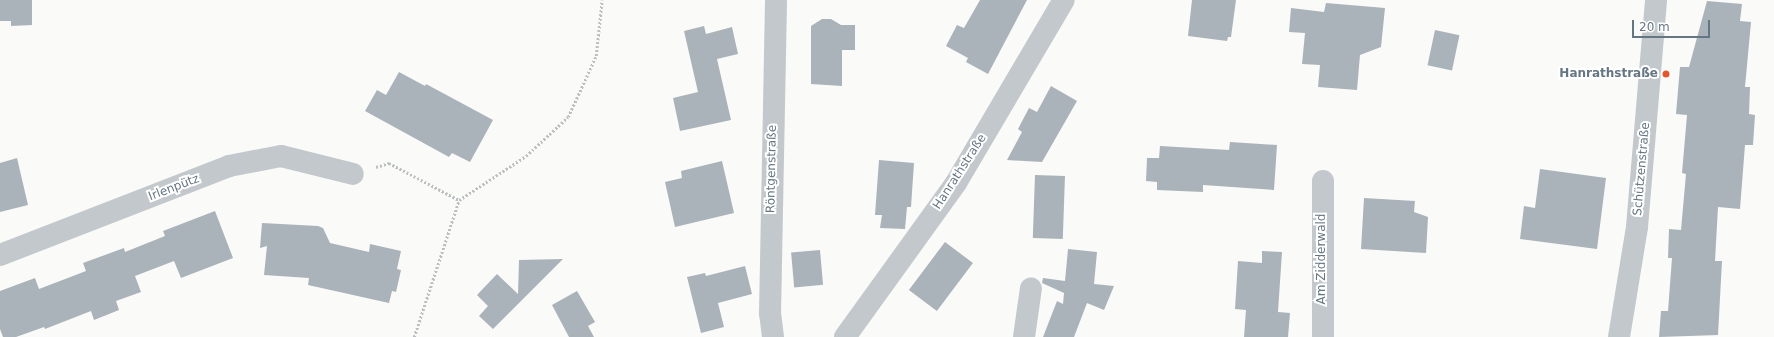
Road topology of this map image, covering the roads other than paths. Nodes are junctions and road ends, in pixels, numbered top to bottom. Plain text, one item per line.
1 (776, 0) edge
2 (1064, 0) edge
3 (1656, 0) edge
4 (353, 174) road end
5 (1323, 181) dead end
6 (0, 255) edge
7 (1031, 288) dead end
8 (773, 337) edge
9 (845, 337) edge
10 (1024, 337) edge
11 (1323, 337) edge
12 (1619, 337) edge

1 - 8 street, Röntgenstraße
2 - 9 street, Hanrathstraße
3 - 12 street, Schützenstraße
4 - 6 street, Irlenpütz
5 - 11 street, Am Zidderwald
7 - 10 street

